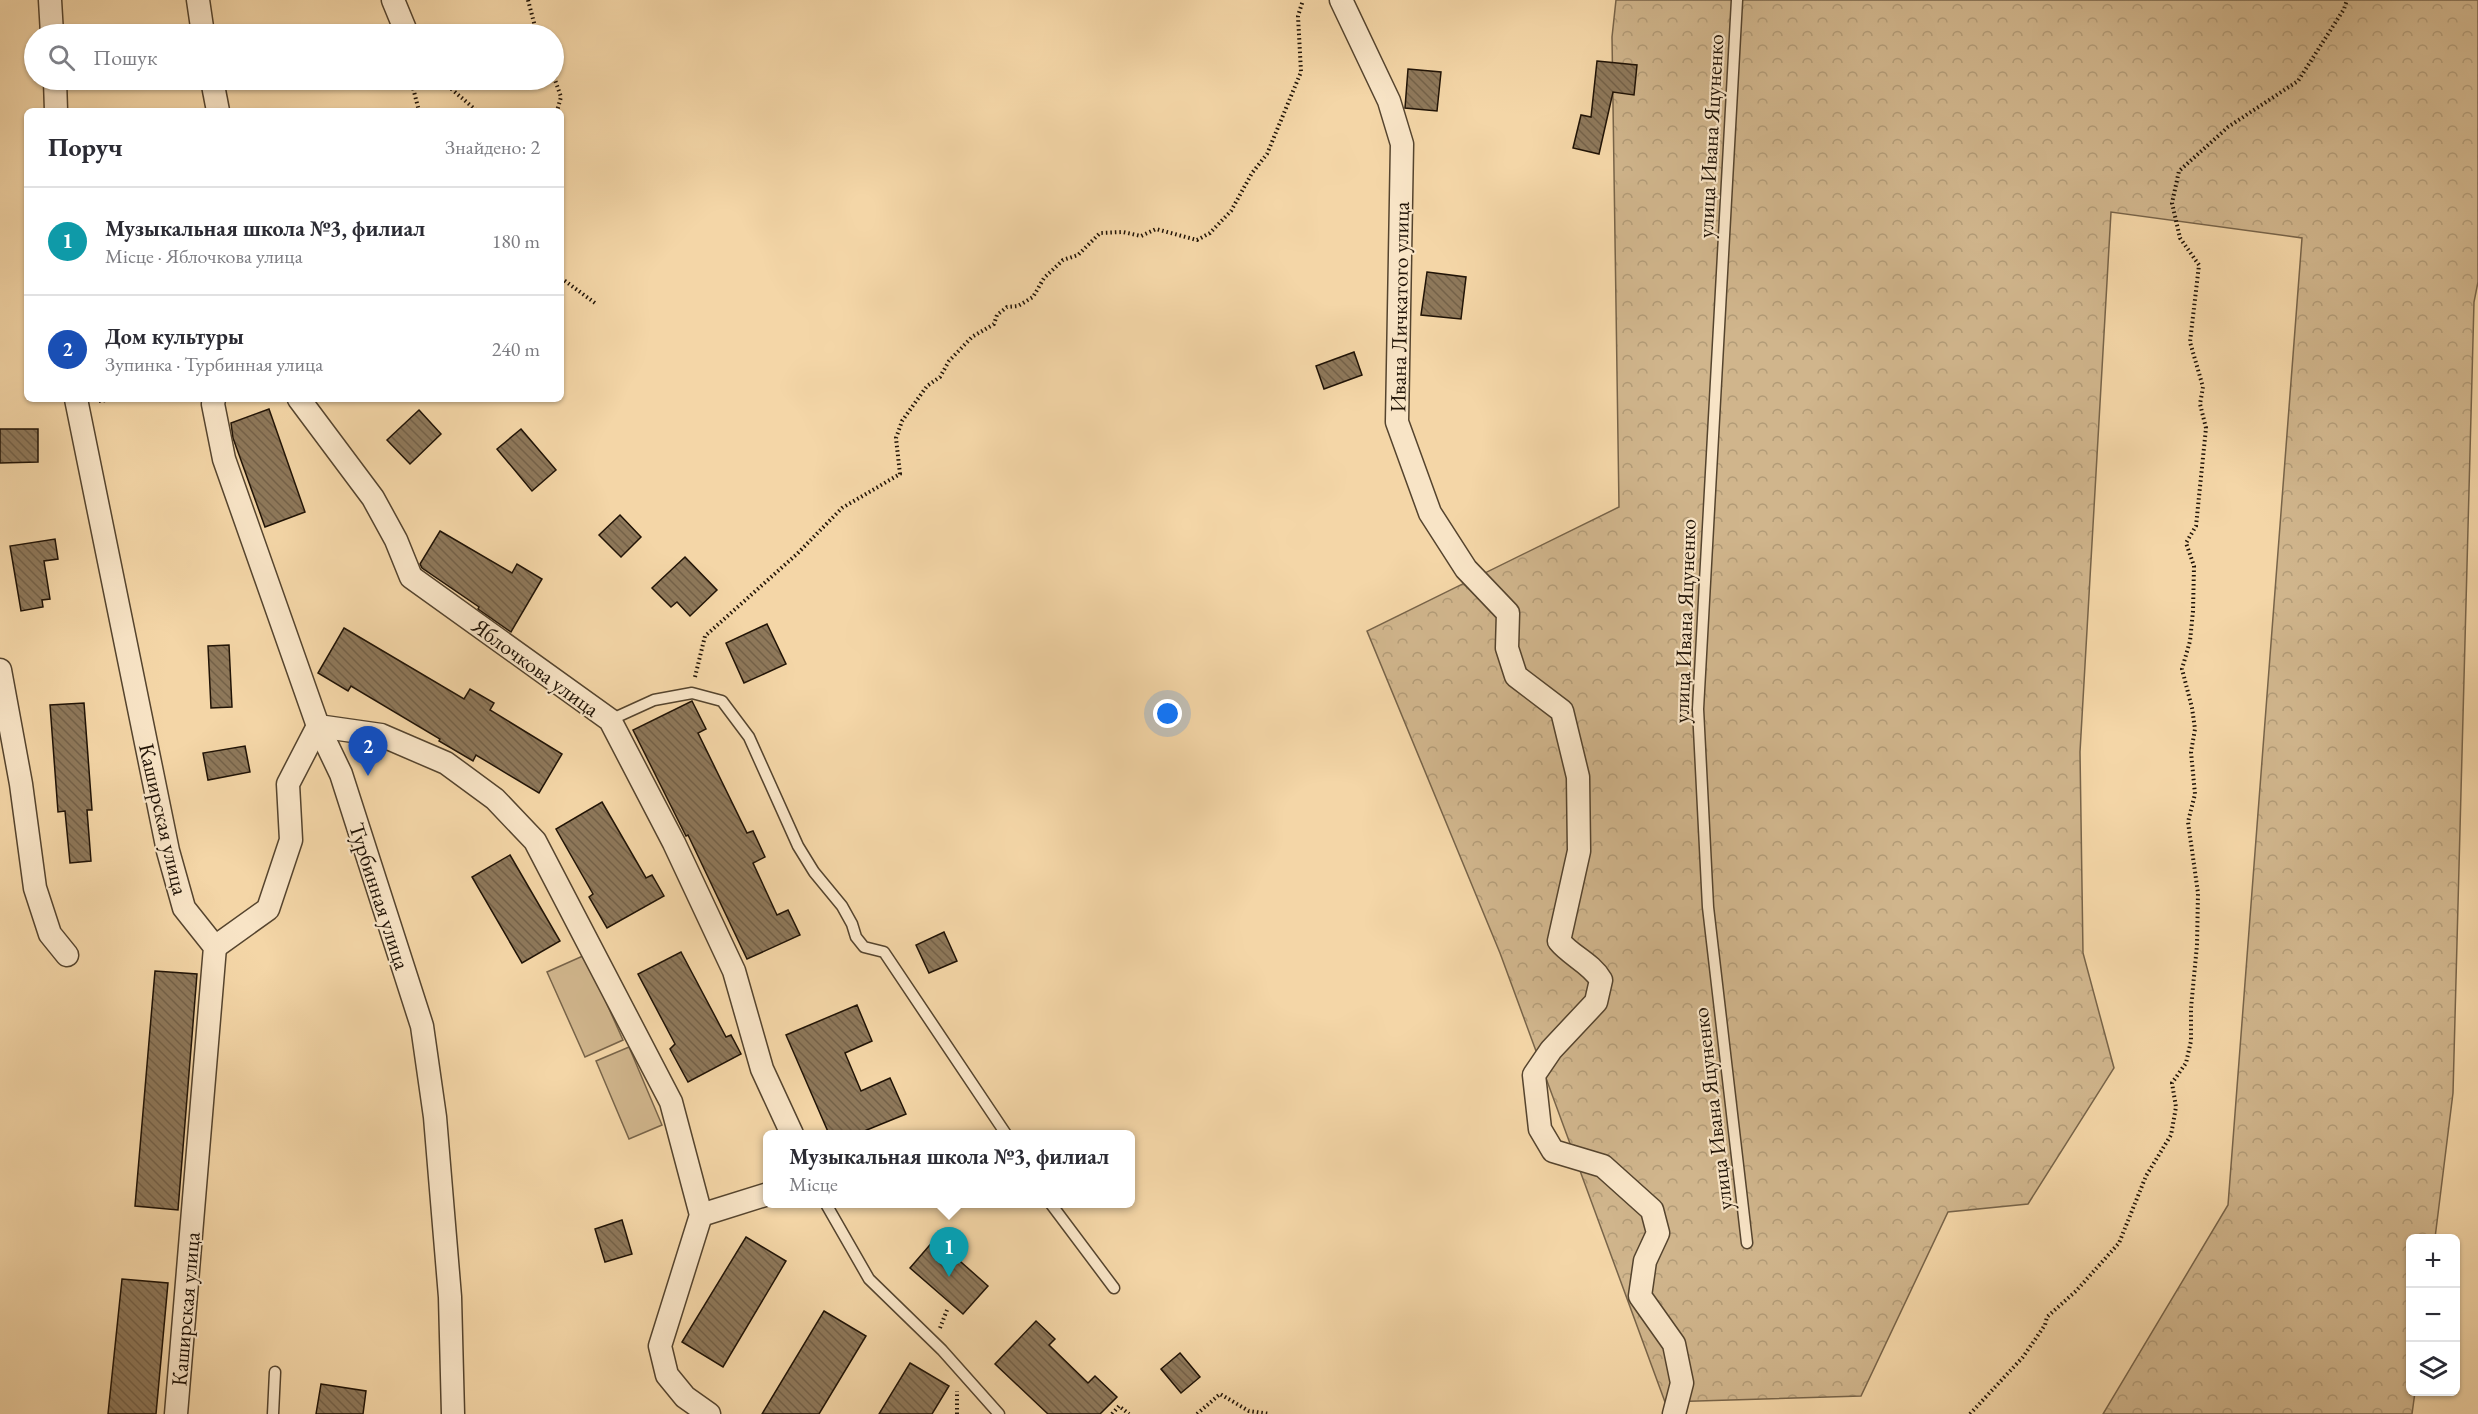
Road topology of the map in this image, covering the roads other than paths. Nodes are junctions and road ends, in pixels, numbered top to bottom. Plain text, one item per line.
1 (50, 0) edge
2 (198, 0) edge
3 (393, 0) edge
4 (1341, 0) edge
5 (1737, 0) edge
6 (51, 24) edge
7 (202, 24) edge
8 (403, 24) edge
9 (55, 90) edge
10 (214, 90) edge
11 (56, 108) edge
12 (217, 108) edge
13 (77, 402) edge
14 (213, 402) edge
15 (301, 402) edge
16 (0, 670) edge
17 (609, 720) junction
18 (318, 726) junction
19 (215, 947) junction
20 (67, 955) dead end
21 (790, 1130) edge
22 (1003, 1130) edge
23 (763, 1196) edge
24 (829, 1208) edge
25 (1055, 1208) edge
26 (701, 1215) junction
27 (1747, 1243) dead end
28 (1114, 1288) dead end
29 (275, 1372) dead end
30 (176, 1414) edge
31 (273, 1414) edge
32 (453, 1414) edge
33 (709, 1414) edge
34 (999, 1414) edge
35 (1674, 1414) edge

1 - 6 street
2 - 7 street
3 - 8 street
4 - 35 street, Ивана Личкатого улица
5 - 27 lane, улица Ивана Яцуненко
9 - 11 street
10 - 12 street
13 - 19 street, Каширская улица
14 - 18 street, Турбинная улица
15 - 17 street, Яблочкова улица
16 - 20 street
17 - 21 street, Яблочкова улица
17 - 22 lane
18 - 19 street
18 - 26 street
18 - 32 street, Турбинная улица
19 - 30 street, Каширская улица
23 - 26 street
24 - 34 lane
25 - 28 lane
26 - 33 street
29 - 31 lane

